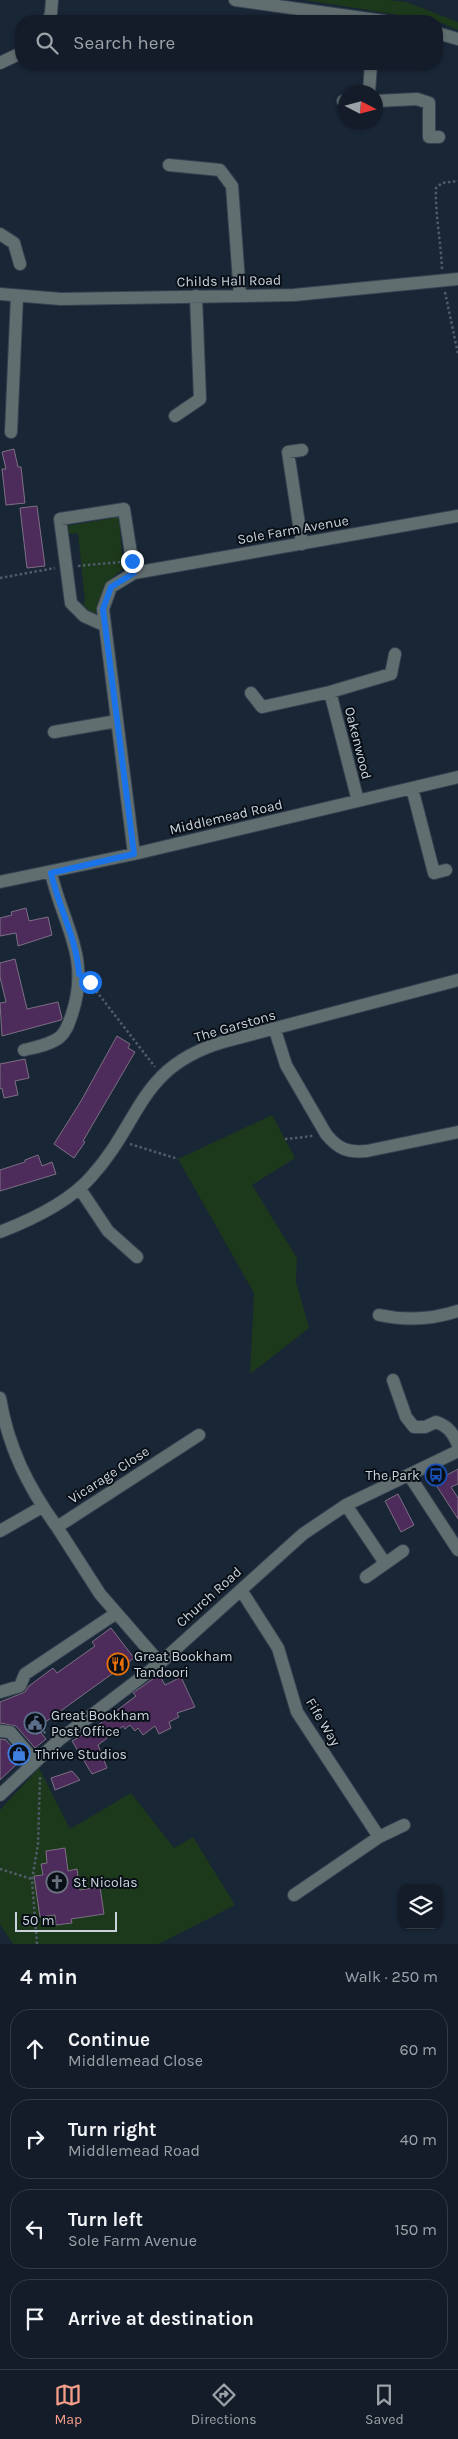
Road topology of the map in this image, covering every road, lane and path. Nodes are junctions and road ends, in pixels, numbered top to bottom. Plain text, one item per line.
1 (52, 0) edge
2 (235, 0) edge
3 (50, 15) edge
4 (336, 15) edge
5 (443, 35) edge
6 (458, 39) edge
7 (15, 56) edge
8 (0, 63) edge
9 (371, 70) edge
10 (370, 85) edge
11 (383, 101) edge
12 (439, 137) dead end
13 (169, 164) dead end
14 (458, 182) edge
15 (0, 234) edge
16 (20, 264) dead end
17 (458, 279) edge
18 (443, 281) junction
19 (0, 294) edge
20 (240, 295) junction
21 (17, 296) junction
22 (196, 296) junction
23 (458, 354) edge
24 (175, 416) dead end
25 (11, 432) dead end
26 (302, 450) dead end
27 (458, 516) edge
28 (302, 544) junction
29 (134, 573) junction
30 (104, 625) junction
31 (395, 654) dead end
32 (330, 692) junction
33 (251, 693) dead end
34 (117, 721) junction
35 (54, 732) dead end
36 (458, 777) edge
37 (412, 788) junction
38 (358, 801) junction
39 (134, 854) junction
40 (446, 870) dead end
41 (51, 873) junction
42 (0, 882) edge
43 (79, 974) junction
44 (458, 980) edge
45 (276, 1030) junction
46 (24, 1050) dead end
47 (162, 1075) junction
48 (458, 1132) edge
49 (327, 1135) junction
50 (285, 1138) dead end
51 (118, 1140) junction
52 (178, 1159) dead end
53 (80, 1189) junction
54 (0, 1232) edge
55 (137, 1258) dead end
56 (458, 1311) edge
57 (379, 1315) dead end
58 (392, 1380) dead end
59 (0, 1398) edge
60 (199, 1435) dead end
61 (458, 1444) edge
62 (458, 1451) edge
63 (409, 1475) junction
64 (346, 1505) junction
65 (42, 1507) junction
66 (5, 1527) edge
67 (57, 1527) junction
68 (458, 1550) edge
69 (403, 1551) dead end
70 (385, 1563) junction
71 (366, 1577) dead end
72 (241, 1590) junction
73 (115, 1614) junction
74 (160, 1663) junction
75 (0, 1692) edge
76 (37, 1724) dead end
77 (50, 1730) dead end
78 (0, 1732) edge
79 (35, 1762) junction
80 (40, 1774) dead end
81 (0, 1795) edge
82 (404, 1825) dead end
83 (379, 1837) junction
84 (0, 1869) edge
85 (32, 1880) junction
86 (294, 1895) dead end
87 (37, 1944) edge

1 - 3 street
2 - 4 street
5 - 6 street
7 - 8 street
9 - 10 street
11 - 12 street
13 - 20 street
14 - 18 path
15 - 16 street
17 - 18 street, Childs Hall Road
18 - 20 street, Childs Hall Road
18 - 23 path
19 - 21 street, Childs Hall Road
20 - 22 street, Childs Hall Road
21 - 22 street, Childs Hall Road
21 - 25 street
22 - 24 street
26 - 28 street
27 - 28 street, Sole Farm Avenue
28 - 29 street, Sole Farm Avenue
29 - 30 street, Sole Farm Avenue
29 - 30 street
30 - 34 street, Sole Farm Avenue
31 - 32 street, Oakenwood
32 - 33 street, Oakenwood
32 - 38 street, Oakenwood
34 - 35 street
34 - 39 street, Sole Farm Avenue
36 - 37 street, Middlemead Road
37 - 38 street, Middlemead Road
37 - 40 street
38 - 39 street, Middlemead Road
39 - 41 street, Middlemead Road
41 - 42 street, Middlemead Road
41 - 43 street
43 - 46 street
43 - 47 path
44 - 45 street, The Garstons
45 - 47 street, The Garstons
45 - 49 street
47 - 51 street, The Garstons
48 - 49 street
49 - 50 path
51 - 52 path
51 - 53 street, The Garstons
53 - 54 street, The Garstons
53 - 55 street
56 - 57 street
58 - 61 street
59 - 65 street
60 - 67 street, Vicarage Close
62 - 63 street, Church Road
63 - 64 street, Church Road
63 - 68 street
64 - 70 street
64 - 72 street, Church Road
65 - 66 street
65 - 67 street
67 - 73 street
69 - 70 street
70 - 71 street
72 - 74 street, Church Road
72 - 83 street, Fife Way
73 - 74 street
73 - 75 street
74 - 79 street, Church Road
76 - 77 path
78 - 79 street
79 - 81 street, Church Road
80 - 85 path
82 - 83 street
83 - 86 street
84 - 85 path
85 - 87 path

